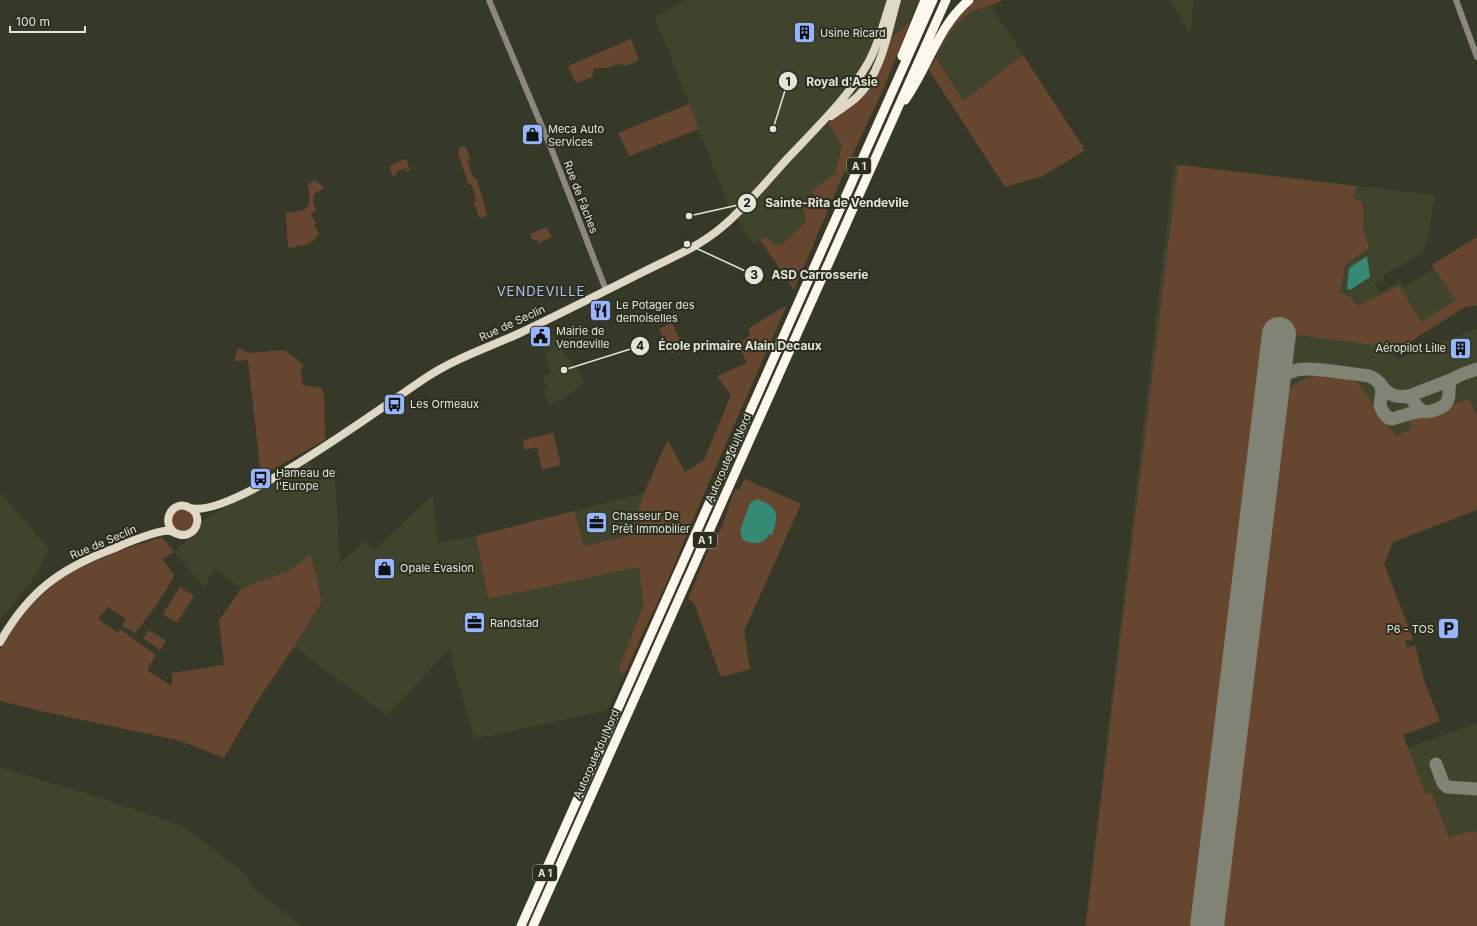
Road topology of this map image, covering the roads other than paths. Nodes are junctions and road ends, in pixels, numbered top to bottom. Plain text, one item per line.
1 (489, 0) edge
2 (891, 0) edge
3 (897, 0) edge
4 (925, 0) edge
5 (933, 0) edge
6 (946, 0) edge
7 (969, 0) edge
8 (1456, 0) edge
9 (1477, 57) edge
10 (897, 78) junction
11 (895, 114) junction
12 (811, 133) junction
13 (606, 290) junction
14 (226, 502) junction
15 (191, 508) junction
16 (168, 518) junction
17 (197, 524) junction
18 (175, 533) junction
19 (0, 634) edge
20 (0, 642) edge
21 (521, 926) edge
22 (533, 926) edge

1 - 13 street, Rue de Fâches
2 - 12 main road, Rue de Seclin
3 - 12 main road, Rue de Seclin
4 - 10 highway
5 - 10 highway, Autoroute du Nord / A 1
6 - 11 highway, Autoroute du Nord / A 1
7 - 11 highway
8 - 9 street
10 - 21 highway, Autoroute du Nord / A 1
11 - 22 highway, Autoroute du Nord / A 1
12 - 13 main road, Rue de Seclin
13 - 14 main road, Rue de Seclin
14 - 15 main road, Rue de Seclin
14 - 17 main road, Rue de Seclin
15 - 16 main road
15 - 17 main road
16 - 18 main road
16 - 19 main road, Rue de Seclin
17 - 18 main road
18 - 20 main road, Rue de Seclin

